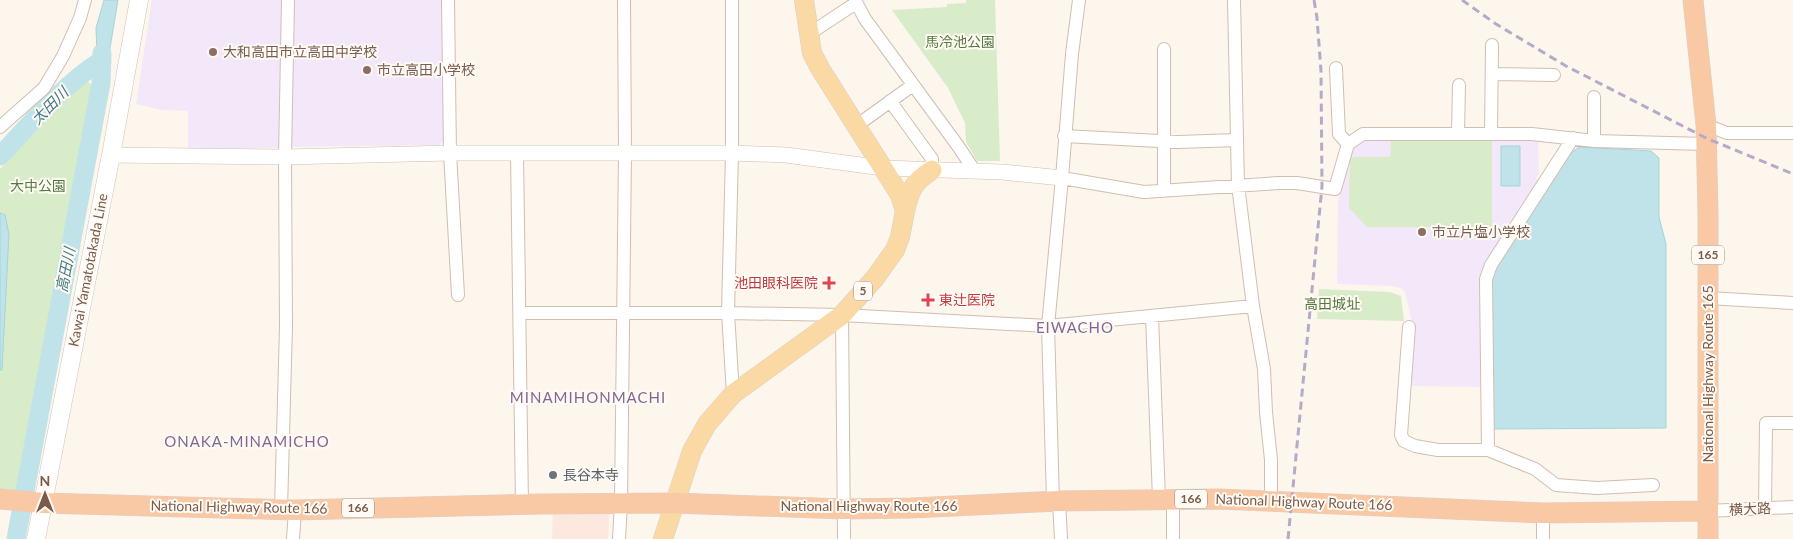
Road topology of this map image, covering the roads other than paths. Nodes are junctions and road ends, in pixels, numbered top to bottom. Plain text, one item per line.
1 (85, 0) edge
2 (139, 0) edge
3 (288, 0) edge
4 (448, 0) edge
5 (624, 0) edge
6 (732, 0) edge
7 (804, 0) edge
8 (1080, 0) edge
9 (1234, 0) edge
10 (1693, 0) edge
11 (855, 1) edge
12 (809, 34) junction
13 (1492, 45) dead end
14 (1164, 49) dead end
15 (1336, 68) dead end
16 (1492, 74) junction
17 (1554, 75) dead end
18 (1459, 85) dead end
19 (913, 86) junction
20 (1594, 98) dead end
21 (890, 101) junction
22 (856, 126) junction
23 (0, 127) edge
24 (1793, 133) edge
25 (1458, 134) junction
26 (1491, 134) junction
27 (1706, 135) junction
28 (1064, 136) junction
29 (1573, 138) junction
30 (1164, 140) junction
31 (1237, 140) junction
32 (1594, 140) junction
33 (1348, 144) junction
34 (450, 153) junction
35 (518, 153) junction
36 (624, 153) junction
37 (732, 153) junction
38 (111, 156) junction
39 (285, 156) junction
40 (883, 168) junction
41 (932, 170) junction
42 (974, 170) junction
43 (1062, 178) junction
44 (1238, 185) junction
45 (1164, 191) junction
46 (905, 211) junction
47 (458, 295) dead end
48 (1708, 298) junction
49 (1793, 303) edge
50 (1253, 306) junction
51 (728, 313) junction
52 (520, 314) junction
53 (623, 314) junction
54 (842, 315) junction
55 (1152, 316) junction
56 (1048, 326) junction
57 (1409, 327) dead end
58 (732, 394) junction
59 (1793, 423) edge
60 (1488, 450) junction
61 (1653, 485) dead end
62 (1166, 499) junction
63 (1056, 501) junction
64 (1271, 501) junction
65 (24, 502) edge
66 (674, 503) junction
67 (522, 504) junction
68 (621, 504) junction
69 (1793, 507) edge
70 (1765, 508) junction
71 (288, 509) junction
72 (844, 509) junction
73 (1708, 511) junction
74 (1543, 513) junction
75 (36, 539) edge
76 (293, 539) edge
77 (619, 539) edge
78 (663, 539) edge
79 (844, 539) edge
80 (1060, 539) edge
81 (1173, 539) edge
82 (1543, 539) edge
83 (1708, 539) edge

1 - 23 street
2 - 38 main road, Kawai Yamatotakada Line
3 - 39 street
4 - 34 street
5 - 36 street
6 - 37 street
7 - 12 main road
8 - 28 street
9 - 31 street
10 - 27 highway, National Highway Route 165 / 165
11 - 12 street
11 - 19 street
12 - 22 main road
13 - 16 street
14 - 30 street
15 - 33 street
16 - 17 street
16 - 26 street
18 - 25 street
19 - 21 street
19 - 42 street
20 - 32 street
21 - 22 street
21 - 41 street
22 - 40 main road
24 - 27 street
25 - 26 street
25 - 33 street
26 - 29 street
27 - 32 street
27 - 48 highway, National Highway Route 165 / 165
28 - 30 street
28 - 43 street
29 - 32 street
29 - 60 street
30 - 31 street
30 - 45 street
31 - 44 street
33 - 44 street
34 - 35 street
34 - 39 street
34 - 47 street
35 - 36 street
35 - 52 street
36 - 37 street
36 - 53 street
37 - 40 street
37 - 51 street
38 - 39 street
38 - 65 main road, Kawai Yamatotakada Line
39 - 71 street
40 - 41 street
40 - 46 main road
41 - 42 street
41 - 46 main road
42 - 43 street
43 - 45 street
43 - 56 street
44 - 45 street
44 - 50 street
46 - 54 main road, 5
48 - 49 street
48 - 73 highway, National Highway Route 165 / 165
50 - 55 street
50 - 64 street
51 - 53 street
51 - 54 street
51 - 58 street
52 - 53 street
52 - 67 street
53 - 68 street
54 - 56 street
54 - 58 main road, 5
54 - 72 street
55 - 56 street
55 - 62 street
56 - 63 street
57 - 60 street
58 - 66 main road, 5
59 - 70 street
60 - 61 street
62 - 63 highway, National Highway Route 166 / 166
62 - 64 highway, National Highway Route 166 / 166
62 - 81 street
63 - 72 highway, National Highway Route 166 / 166
63 - 80 street
64 - 74 highway, National Highway Route 166 / 166
65 - 71 highway, National Highway Route 166 / 166
65 - 75 main road, Kawai Yamatotakada Line
66 - 68 highway, National Highway Route 166 / 166
66 - 72 highway, National Highway Route 166 / 166
66 - 78 main road, 5
67 - 68 highway, National Highway Route 166 / 166
67 - 71 highway, National Highway Route 166 / 166
68 - 77 street
69 - 70 street, 横大路
70 - 73 street, 横大路
71 - 76 street
72 - 79 street
73 - 74 highway, National Highway Route 166 / 166
73 - 83 highway, National Highway Route 165 / 165
74 - 82 street

